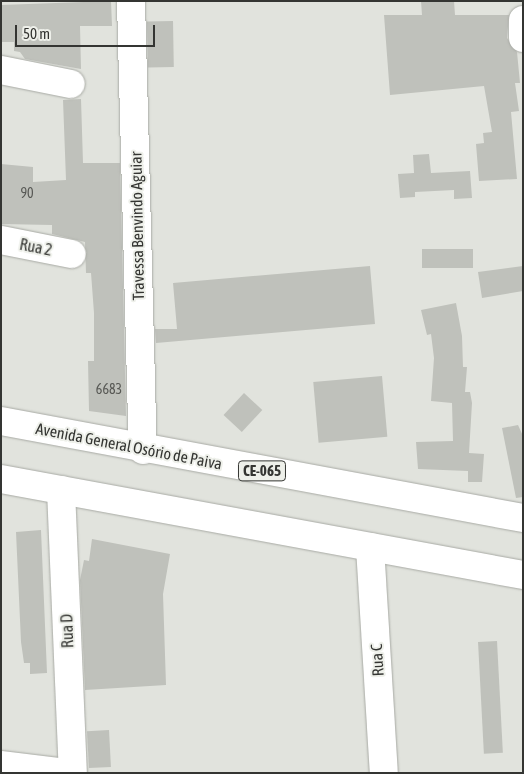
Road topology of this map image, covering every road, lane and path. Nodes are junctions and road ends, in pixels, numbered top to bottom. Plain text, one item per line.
1 (131, 1) edge
2 (1, 70) edge
3 (71, 84) dead end
4 (1, 240) edge
5 (72, 254) dead end
6 (1, 421) edge
7 (142, 450) junction
8 (1, 479) edge
9 (61, 490) junction
10 (523, 518) edge
11 (370, 547) junction
12 (523, 575) edge
13 (1, 766) edge
14 (67, 773) edge
15 (73, 773) edge
16 (384, 773) edge

1 - 7 street, Travessa Benvindo Aguiar
2 - 3 street
4 - 5 street, Rua 2
6 - 7 street, Avenida General Osório de Paiva / CE-065
7 - 10 street, Avenida General Osório de Paiva / CE-065
8 - 9 street
9 - 11 street
9 - 15 street, Rua D
11 - 12 street
11 - 16 street, Rua C
13 - 14 street

